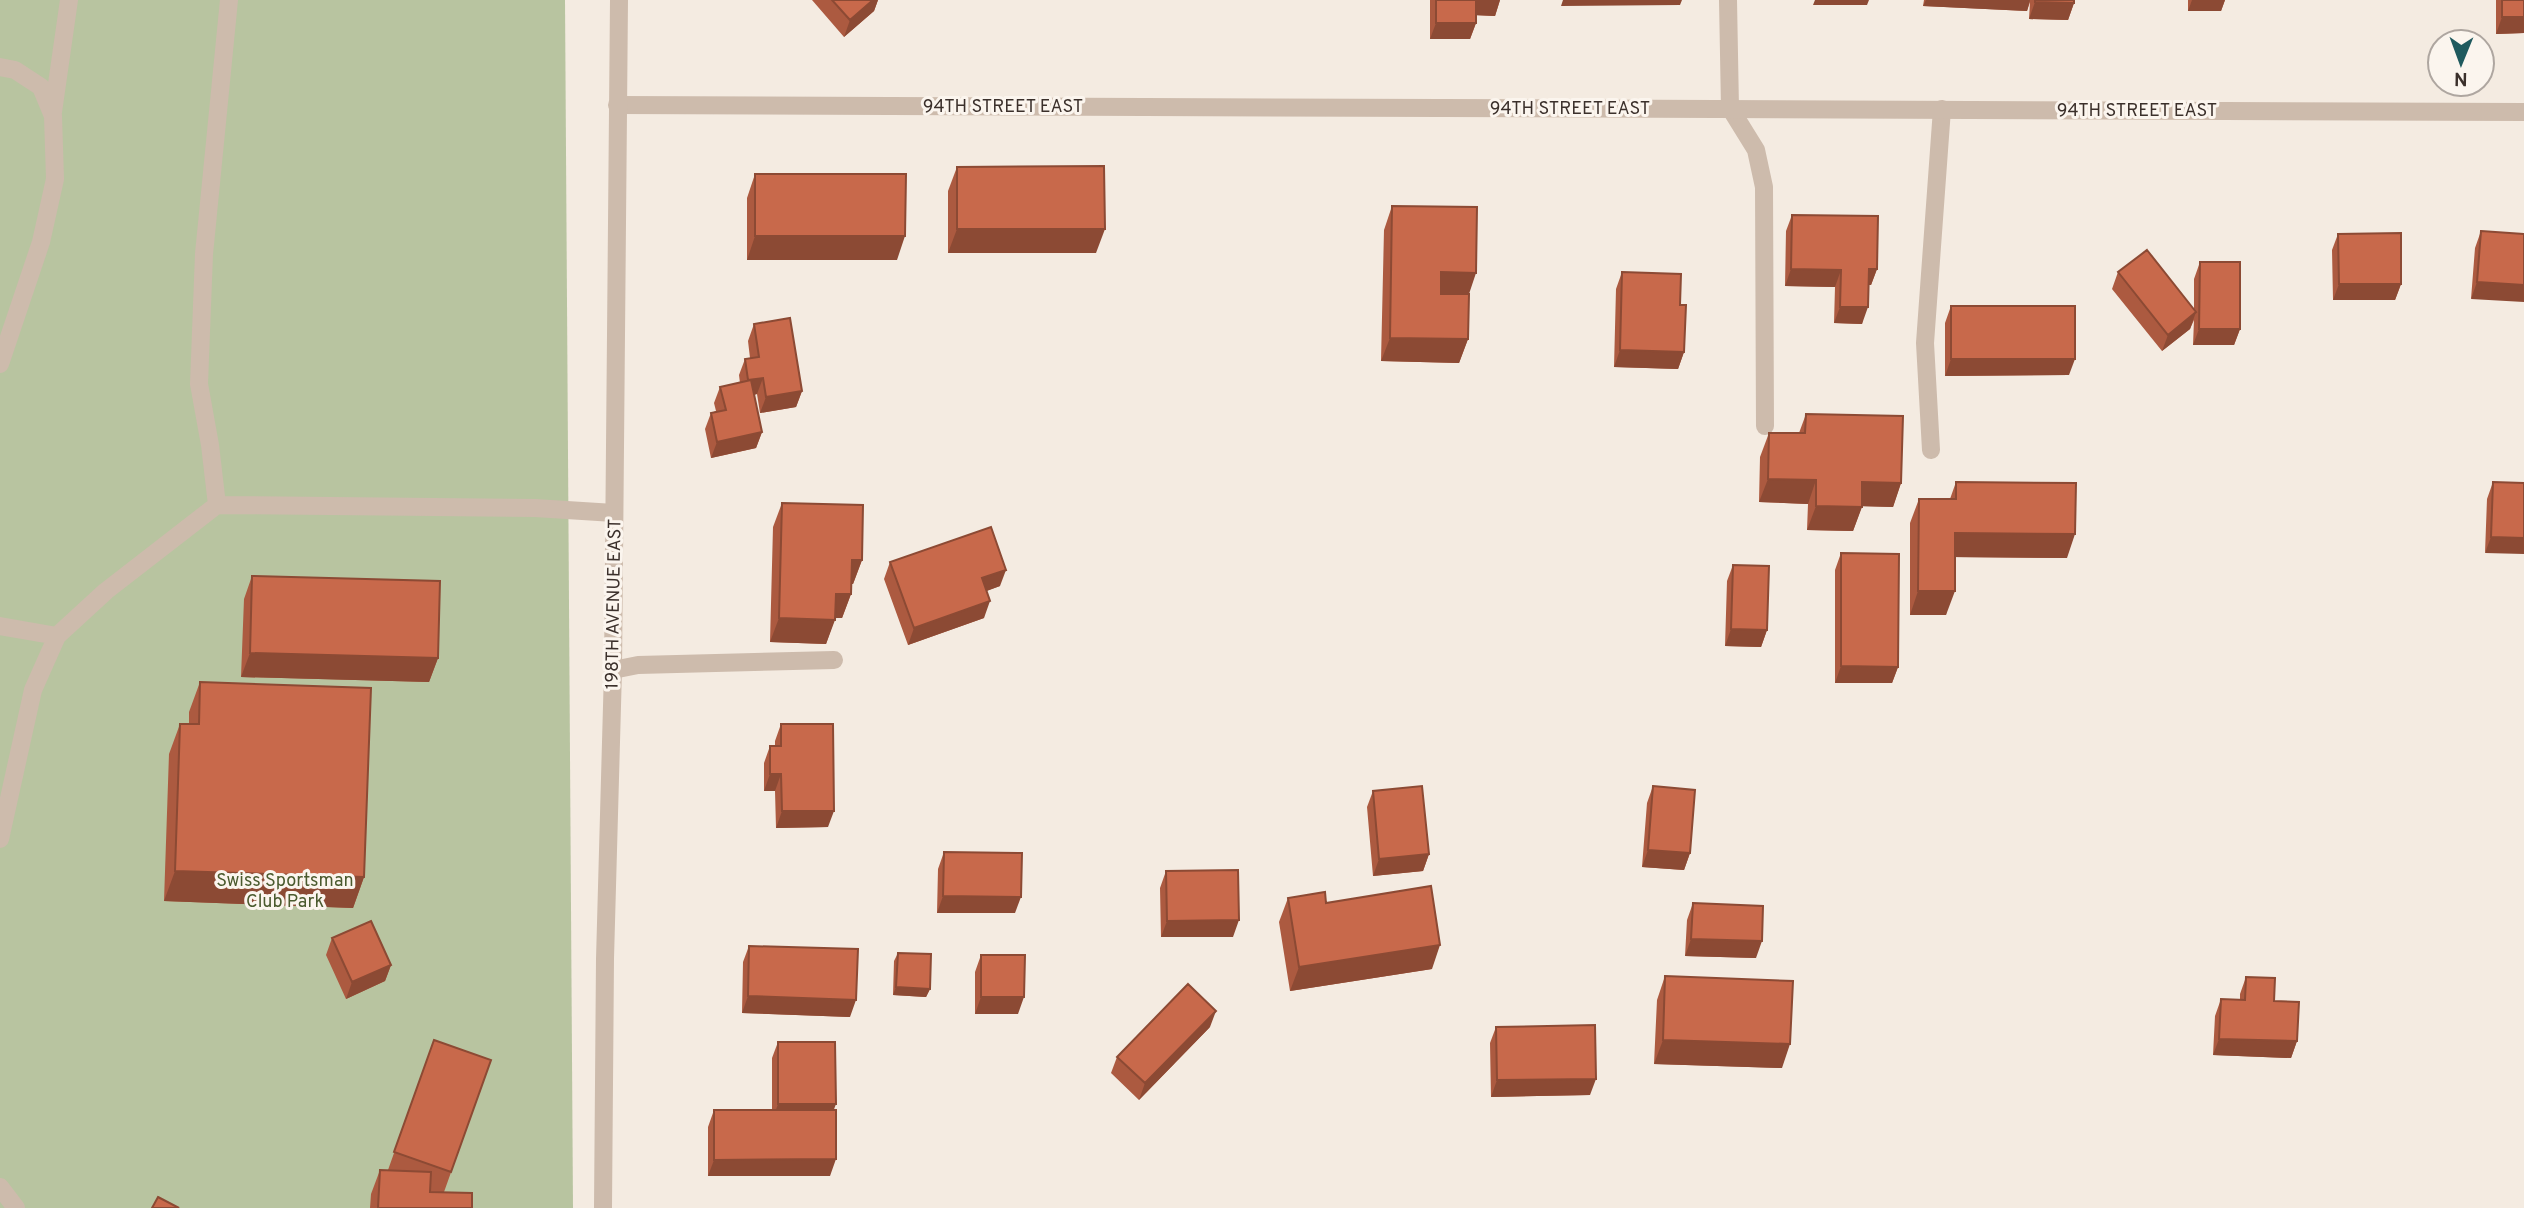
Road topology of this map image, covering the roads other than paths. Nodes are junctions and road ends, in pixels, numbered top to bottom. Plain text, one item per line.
1 (69, 0) edge
2 (229, 0) edge
3 (619, 0) edge
4 (1728, 0) edge
5 (0, 67) edge
6 (617, 105) junction
7 (1730, 108) junction
8 (1942, 110) junction
9 (2524, 113) edge
10 (52, 116) junction
11 (0, 364) edge
12 (1765, 426) dead end
13 (1931, 450) dead end
14 (217, 505) junction
15 (614, 513) junction
16 (0, 626) edge
17 (57, 636) junction
18 (834, 660) dead end
19 (613, 670) junction
20 (0, 839) edge
21 (0, 1187) edge
22 (606, 1206) edge
23 (16, 1208) edge

1 - 10 street
2 - 14 street
3 - 6 street, 198TH AVENUE EAST
4 - 7 street
5 - 10 street
6 - 7 street, 94TH STREET EAST
6 - 15 street, 198TH AVENUE EAST
7 - 8 street, 94TH STREET EAST
7 - 12 street
8 - 9 street, 94TH STREET EAST
8 - 13 street
10 - 11 street
14 - 15 street
14 - 17 street
15 - 19 street, 198TH AVENUE EAST
16 - 17 street
17 - 20 street
18 - 19 street
19 - 22 street, 198TH AVENUE EAST
21 - 23 street

